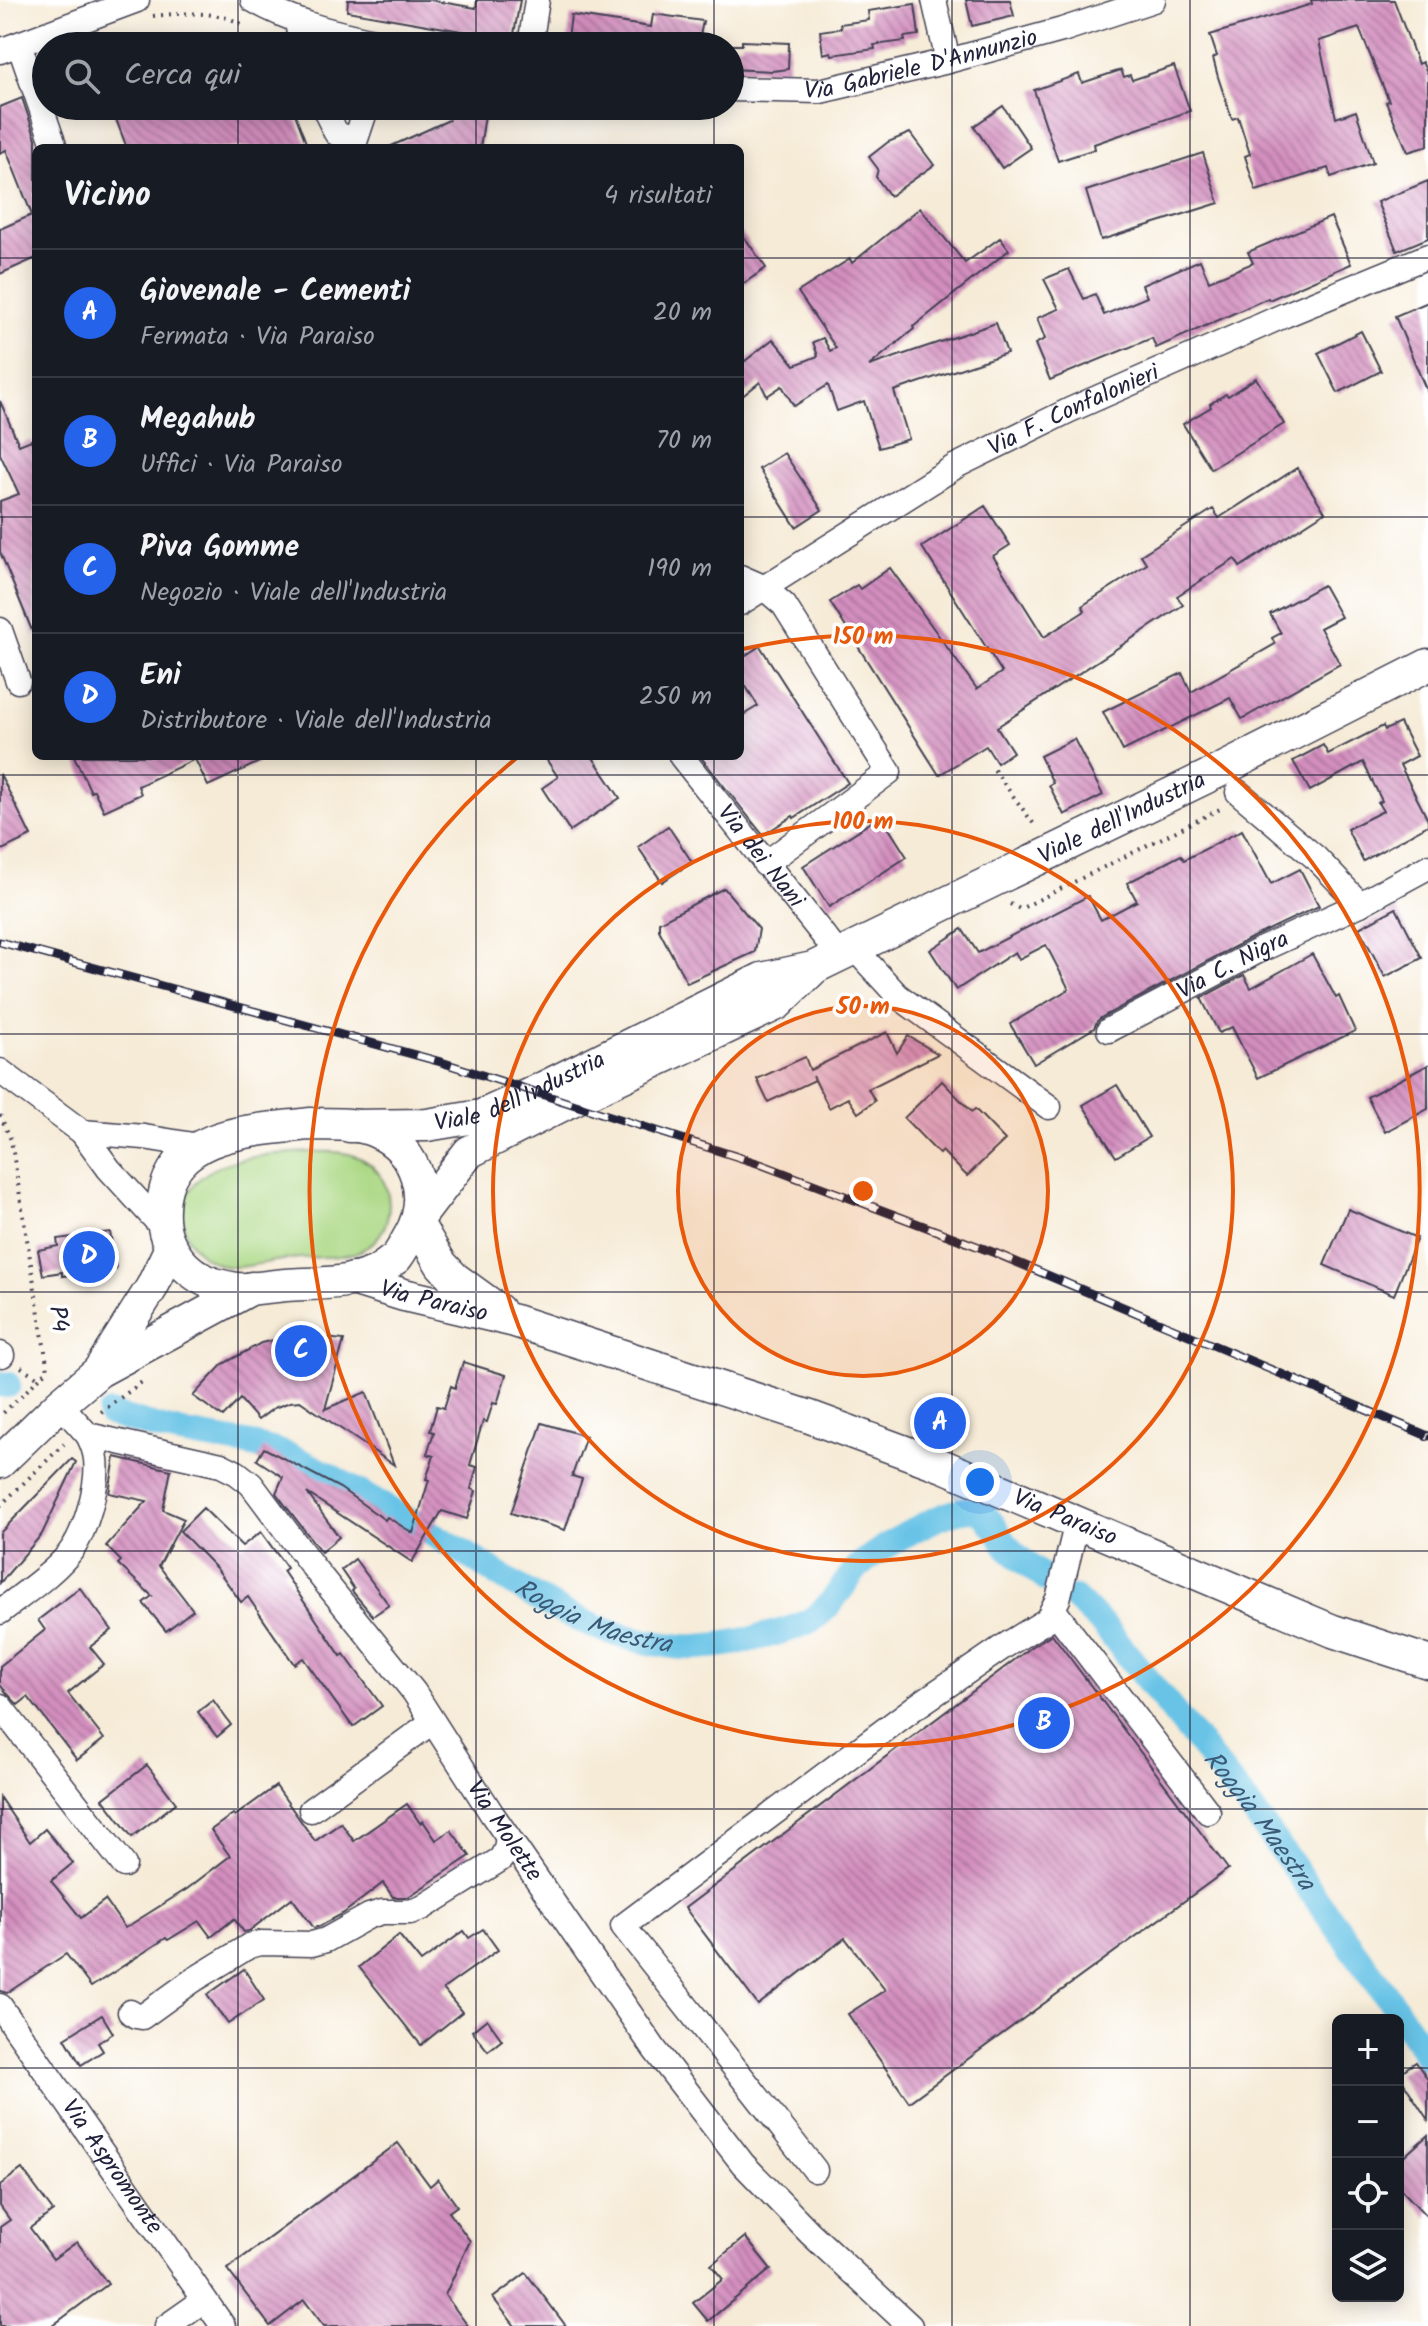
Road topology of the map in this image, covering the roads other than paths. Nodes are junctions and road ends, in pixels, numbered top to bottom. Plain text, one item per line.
1 (137, 0) edge
2 (253, 0) edge
3 (537, 0) edge
4 (934, 0) edge
5 (1153, 0) edge
6 (297, 21) junction
7 (51, 32) edge
8 (299, 32) edge
9 (341, 32) edge
10 (532, 32) edge
11 (32, 39) edge
12 (10, 47) edge
13 (948, 61) junction
14 (744, 89) edge
15 (32, 96) edge
16 (43, 120) edge
17 (330, 120) edge
18 (362, 120) edge
19 (354, 142) edge
20 (53, 144) edge
21 (1428, 256) edge
22 (744, 579) edge
23 (763, 587) junction
24 (744, 600) edge
25 (0, 630) edge
26 (1428, 665) edge
27 (18, 681) edge
28 (684, 760) edge
29 (1238, 792) dead end
30 (765, 864) junction
31 (1428, 867) edge
32 (1360, 904) junction
33 (835, 957) junction
34 (1109, 1030) dead end
35 (0, 1071) edge
36 (1049, 1107) dead end
37 (350, 1126) junction
38 (82, 1132) junction
39 (199, 1146) junction
40 (418, 1220) junction
41 (167, 1238) junction
42 (353, 1279) junction
43 (252, 1288) junction
44 (515, 1321) junction
45 (99, 1371) junction
46 (76, 1422) junction
47 (0, 1462) edge
48 (1077, 1522) junction
49 (1053, 1609) junction
50 (0, 1612) edge
51 (1428, 1662) edge
52 (0, 1706) edge
53 (432, 1722) junction
54 (311, 1810) dead end
55 (1208, 1812) dead end
56 (508, 1837) junction
57 (124, 1865) dead end
58 (0, 2006) edge
59 (130, 2012) dead end
60 (815, 2170) dead end
61 (204, 2300) junction
62 (167, 2326) edge
63 (223, 2326) edge
64 (910, 2326) edge

1 - 7 street
2 - 6 street
3 - 10 street
4 - 13 street
5 - 13 street, Via Gabriele D'Annunzio
6 - 8 street
6 - 9 street
11 - 12 street
12 - 15 street
13 - 14 street, Via Gabriele D'Annunzio
16 - 20 street
17 - 19 street
18 - 19 street
21 - 23 street, Via F. Confalonieri
22 - 23 street
23 - 24 street, Via F. Confalonieri
23 - 30 street
25 - 27 street
26 - 33 main road, Viale dell'Industria
28 - 30 street, Via dei Nani
29 - 32 street
30 - 33 street, Via dei Nani
31 - 32 street, Via C. Nigra
32 - 34 street, Via C. Nigra
33 - 36 street, Via dei Nani
33 - 37 main road, Viale dell'Industria
33 - 40 main road, Viale dell'Industria
35 - 38 street
37 - 39 main road
37 - 40 main road
38 - 39 street
38 - 41 street
39 - 41 main road
40 - 42 main road
40 - 44 main road, Via Paraiso
41 - 43 main road
41 - 45 main road
42 - 43 main road
42 - 44 main road, Via Paraiso
43 - 45 main road
44 - 48 main road, Via Paraiso
45 - 46 main road
46 - 47 main road
46 - 50 street
46 - 53 street, Via Molette
48 - 49 street
48 - 51 main road, Via Paraiso
49 - 55 street
49 - 60 street
52 - 57 street
53 - 54 street
53 - 56 street, Via Molette
56 - 59 street
56 - 64 street, Via Molette
58 - 61 street, Via Aspromonte
61 - 62 street
61 - 63 street, Via Aspromonte

